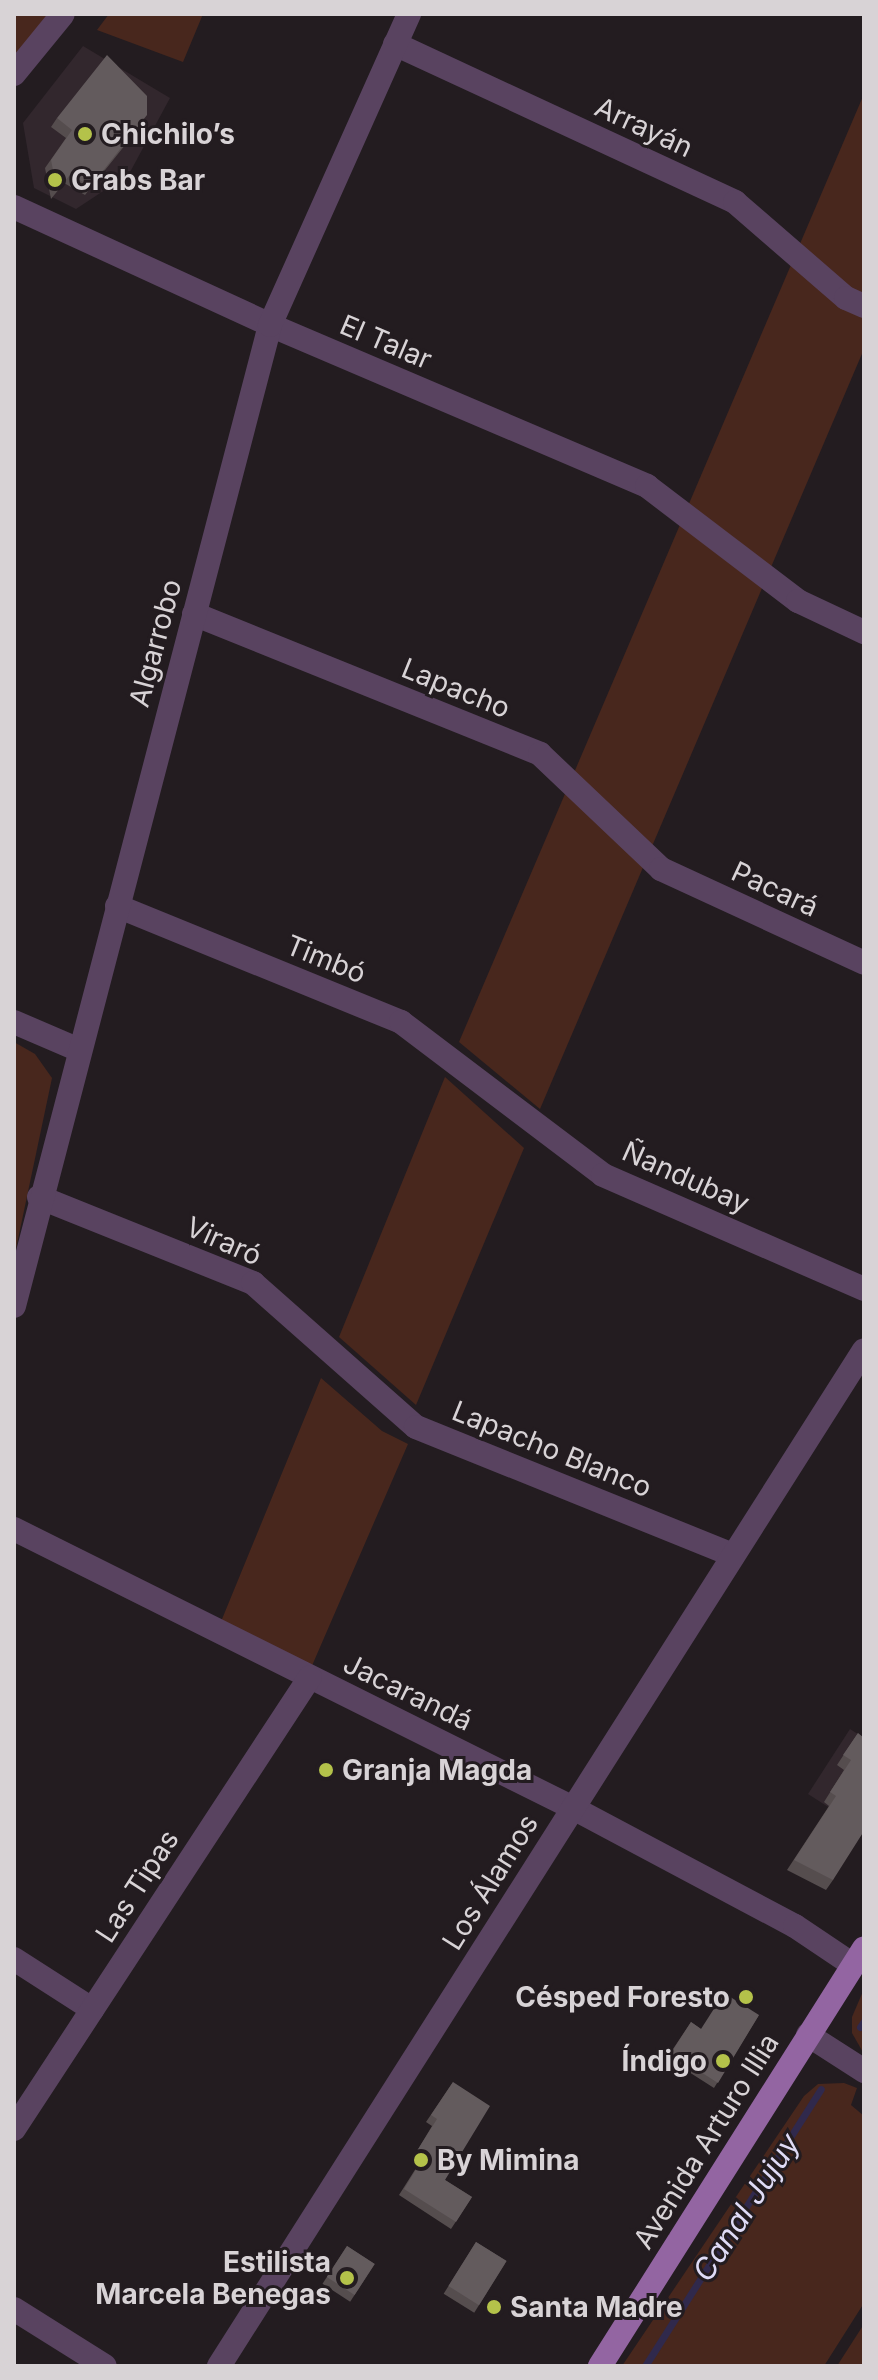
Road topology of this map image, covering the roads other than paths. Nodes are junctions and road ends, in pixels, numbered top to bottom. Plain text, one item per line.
1 (63, 14) edge
2 (409, 14) edge
3 (395, 44) junction
4 (14, 74) edge
5 (14, 207) edge
6 (855, 302) edge
7 (270, 325) junction
8 (194, 614) junction
9 (864, 632) edge
10 (661, 869) joint
11 (117, 906) junction
12 (864, 963) edge
13 (14, 1022) edge
14 (79, 1050) junction
15 (497, 1095) joint
16 (39, 1197) junction
17 (864, 1289) edge
18 (14, 1306) edge
19 (864, 1350) edge
20 (361, 1378) joint
21 (14, 1529) edge
22 (733, 1555) junction
23 (310, 1677) junction
24 (573, 1808) junction
25 (859, 1956) edge
26 (14, 1959) edge
27 (92, 2009) junction
28 (808, 2035) junction
29 (864, 2071) edge
30 (14, 2129) edge
31 (14, 2309) edge
32 (105, 2366) edge
33 (219, 2366) edge
34 (600, 2366) edge

1 - 4 street
2 - 3 street, Algarrobo
3 - 6 street, Arrayán
3 - 7 street, Algarrobo
5 - 7 street, El Talar
7 - 8 street, Algarrobo
7 - 9 street, El Talar
8 - 10 street, Lapacho
8 - 11 street, Algarrobo
10 - 12 street, Pacará
11 - 14 street, Algarrobo
11 - 15 street, Timbó
13 - 14 street
14 - 16 street, Algarrobo
15 - 17 street, Ñandubay
16 - 18 street, Algarrobo
16 - 20 street, Viraró
19 - 22 street, Los Álamos
20 - 22 street, Lapacho Blanco
21 - 23 street, Jacarandá
22 - 24 street, Los Álamos
23 - 24 street, Jacarandá
23 - 27 street, Las Tipas
24 - 25 street, Jacarandá
24 - 33 street, Los Álamos
25 - 28 main road, Avenida Arturo Illia
26 - 27 street
27 - 30 street, Las Tipas
28 - 29 street
28 - 34 main road, Avenida Arturo Illia
31 - 32 street

